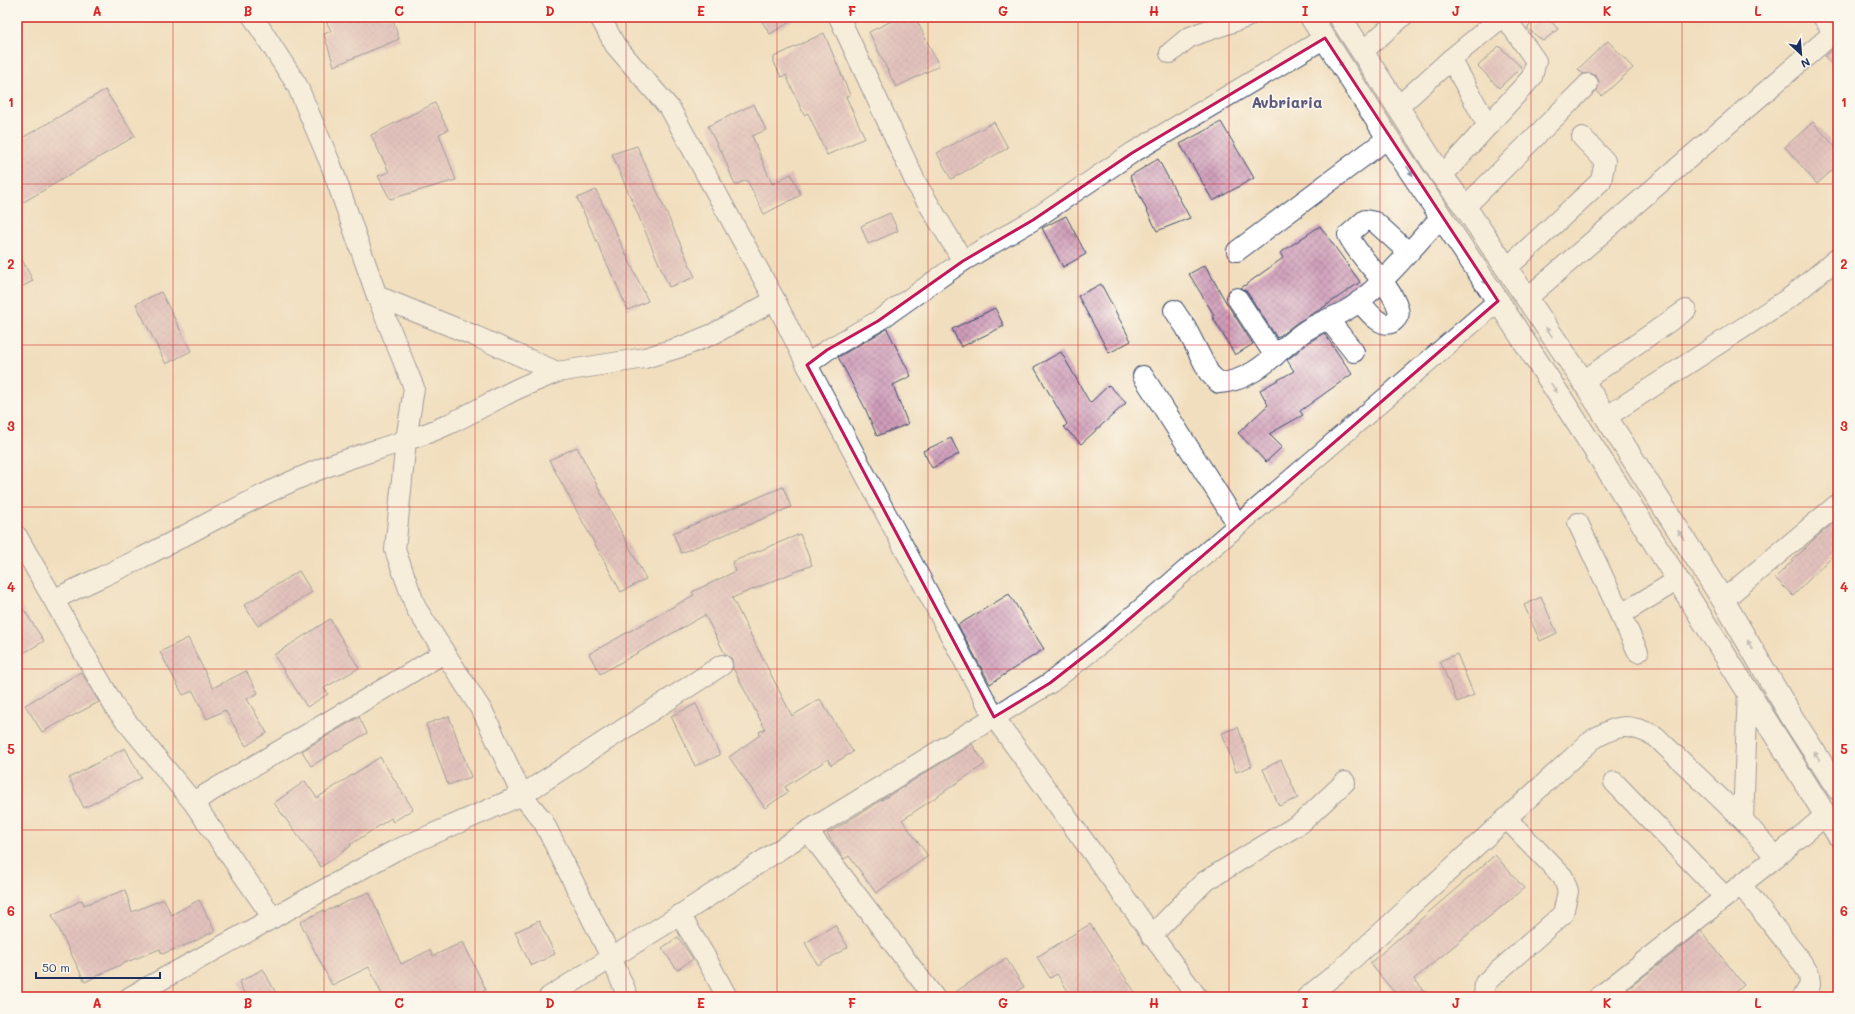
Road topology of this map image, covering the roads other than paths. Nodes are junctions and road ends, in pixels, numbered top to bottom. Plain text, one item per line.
1 (253, 17) edge
2 (600, 17) edge
3 (839, 17) edge
4 (1247, 17) edge
5 (1312, 17) edge
6 (1340, 17) edge
7 (1402, 17) edge
8 (1502, 17) edge
9 (1505, 17) edge
10 (1832, 26) edge
11 (1325, 38) junction
12 (1363, 51) junction
13 (1170, 53) dead end
14 (1451, 59) junction
15 (1588, 84) dead end
16 (1399, 106) junction
17 (1488, 126) junction
18 (1582, 137) dead end
19 (1388, 138) junction
20 (1442, 176) junction
21 (1466, 207) junction
22 (1441, 217) junction
23 (1237, 251) dead end
24 (1408, 252) junction
25 (1838, 258) edge
26 (963, 261) junction
27 (1507, 268) junction
28 (1381, 280) junction
29 (377, 296) junction
30 (1237, 298) dead end
31 (1526, 299) junction
32 (775, 300) junction
33 (1359, 301) junction
34 (1498, 301) junction
35 (1174, 310) dead end
36 (1686, 310) dead end
37 (1328, 319) junction
38 (1354, 352) dead end
39 (1275, 356) junction
40 (807, 365) junction
41 (557, 372) junction
42 (1143, 376) dead end
43 (1583, 381) junction
44 (1606, 417) junction
45 (406, 440) junction
46 (1838, 504) edge
47 (1578, 524) dead end
48 (1238, 525) junction
49 (17, 536) edge
50 (1678, 580) junction
51 (54, 599) junction
52 (1723, 600) junction
53 (1620, 615) junction
54 (1638, 652) dead end
55 (444, 653) junction
56 (722, 665) dead end
57 (1748, 690) junction
58 (994, 717) junction
59 (1345, 782) dead end
60 (1614, 782) dead end
61 (1838, 789) edge
62 (522, 795) junction
63 (193, 802) junction
64 (1826, 815) junction
65 (1507, 819) junction
66 (1743, 820) junction
67 (808, 831) junction
68 (1838, 835) edge
69 (1776, 857) junction
70 (1741, 885) junction
71 (1725, 897) junction
72 (680, 915) junction
73 (273, 918) junction
74 (1151, 936) junction
75 (611, 957) junction
76 (130, 997) edge
77 (549, 997) edge
78 (628, 997) edge
79 (727, 997) edge
80 (934, 997) edge
81 (1197, 997) edge
82 (1307, 997) edge
83 (1484, 997) edge
84 (1599, 997) edge
85 (1803, 997) edge

1 - 29 street
2 - 32 street
3 - 26 street
4 - 13 street
5 - 11 highway
6 - 12 highway
7 - 12 street
8 - 14 street
9 - 17 street
10 - 31 street
11 -> 19 highway
11 - 26 street
12 - 16 highway
14 - 16 street
14 - 17 street
15 - 21 street
16 - 20 highway
17 - 20 street
18 - 27 street
19 -> 22 highway
19 - 23 street
20 - 21 highway
21 - 27 highway
22 - 24 street
22 -> 34 highway
24 - 28 street
24 - 28 street
25 - 44 street
26 - 40 street
27 - 31 highway
28 - 33 street
28 - 33 street
29 - 41 street
29 - 45 street
30 - 39 street
43 -> 31 highway
32 - 40 street
32 - 41 street
33 - 37 street
34 - 48 street
34 -> 50 highway
35 - 39 street
36 - 43 street
37 - 38 street
37 - 39 street
40 - 58 street
41 - 45 street
42 - 48 street
43 - 44 highway
52 -> 44 highway
45 - 51 street
45 - 55 street
46 - 52 street
47 - 53 street
48 - 58 street
49 - 51 street
50 - 53 street
50 - 57 highway
51 - 63 street
61 -> 52 highway
53 - 54 street
55 - 62 street
55 - 63 street
56 - 62 street
57 - 64 highway
57 - 66 street
58 - 67 street
58 - 74 street
59 - 74 street
60 - 71 street
62 - 73 street
62 - 75 street
63 - 73 street
64 - 68 highway
64 - 69 street
65 - 66 street
65 - 82 street
65 - 83 street
66 - 69 street
67 - 72 street
67 - 80 street
69 - 70 street
70 - 71 street
70 - 85 street
71 - 84 street
72 - 75 street
72 - 79 street
73 - 76 street
74 - 81 street
75 - 77 street
75 - 78 street

